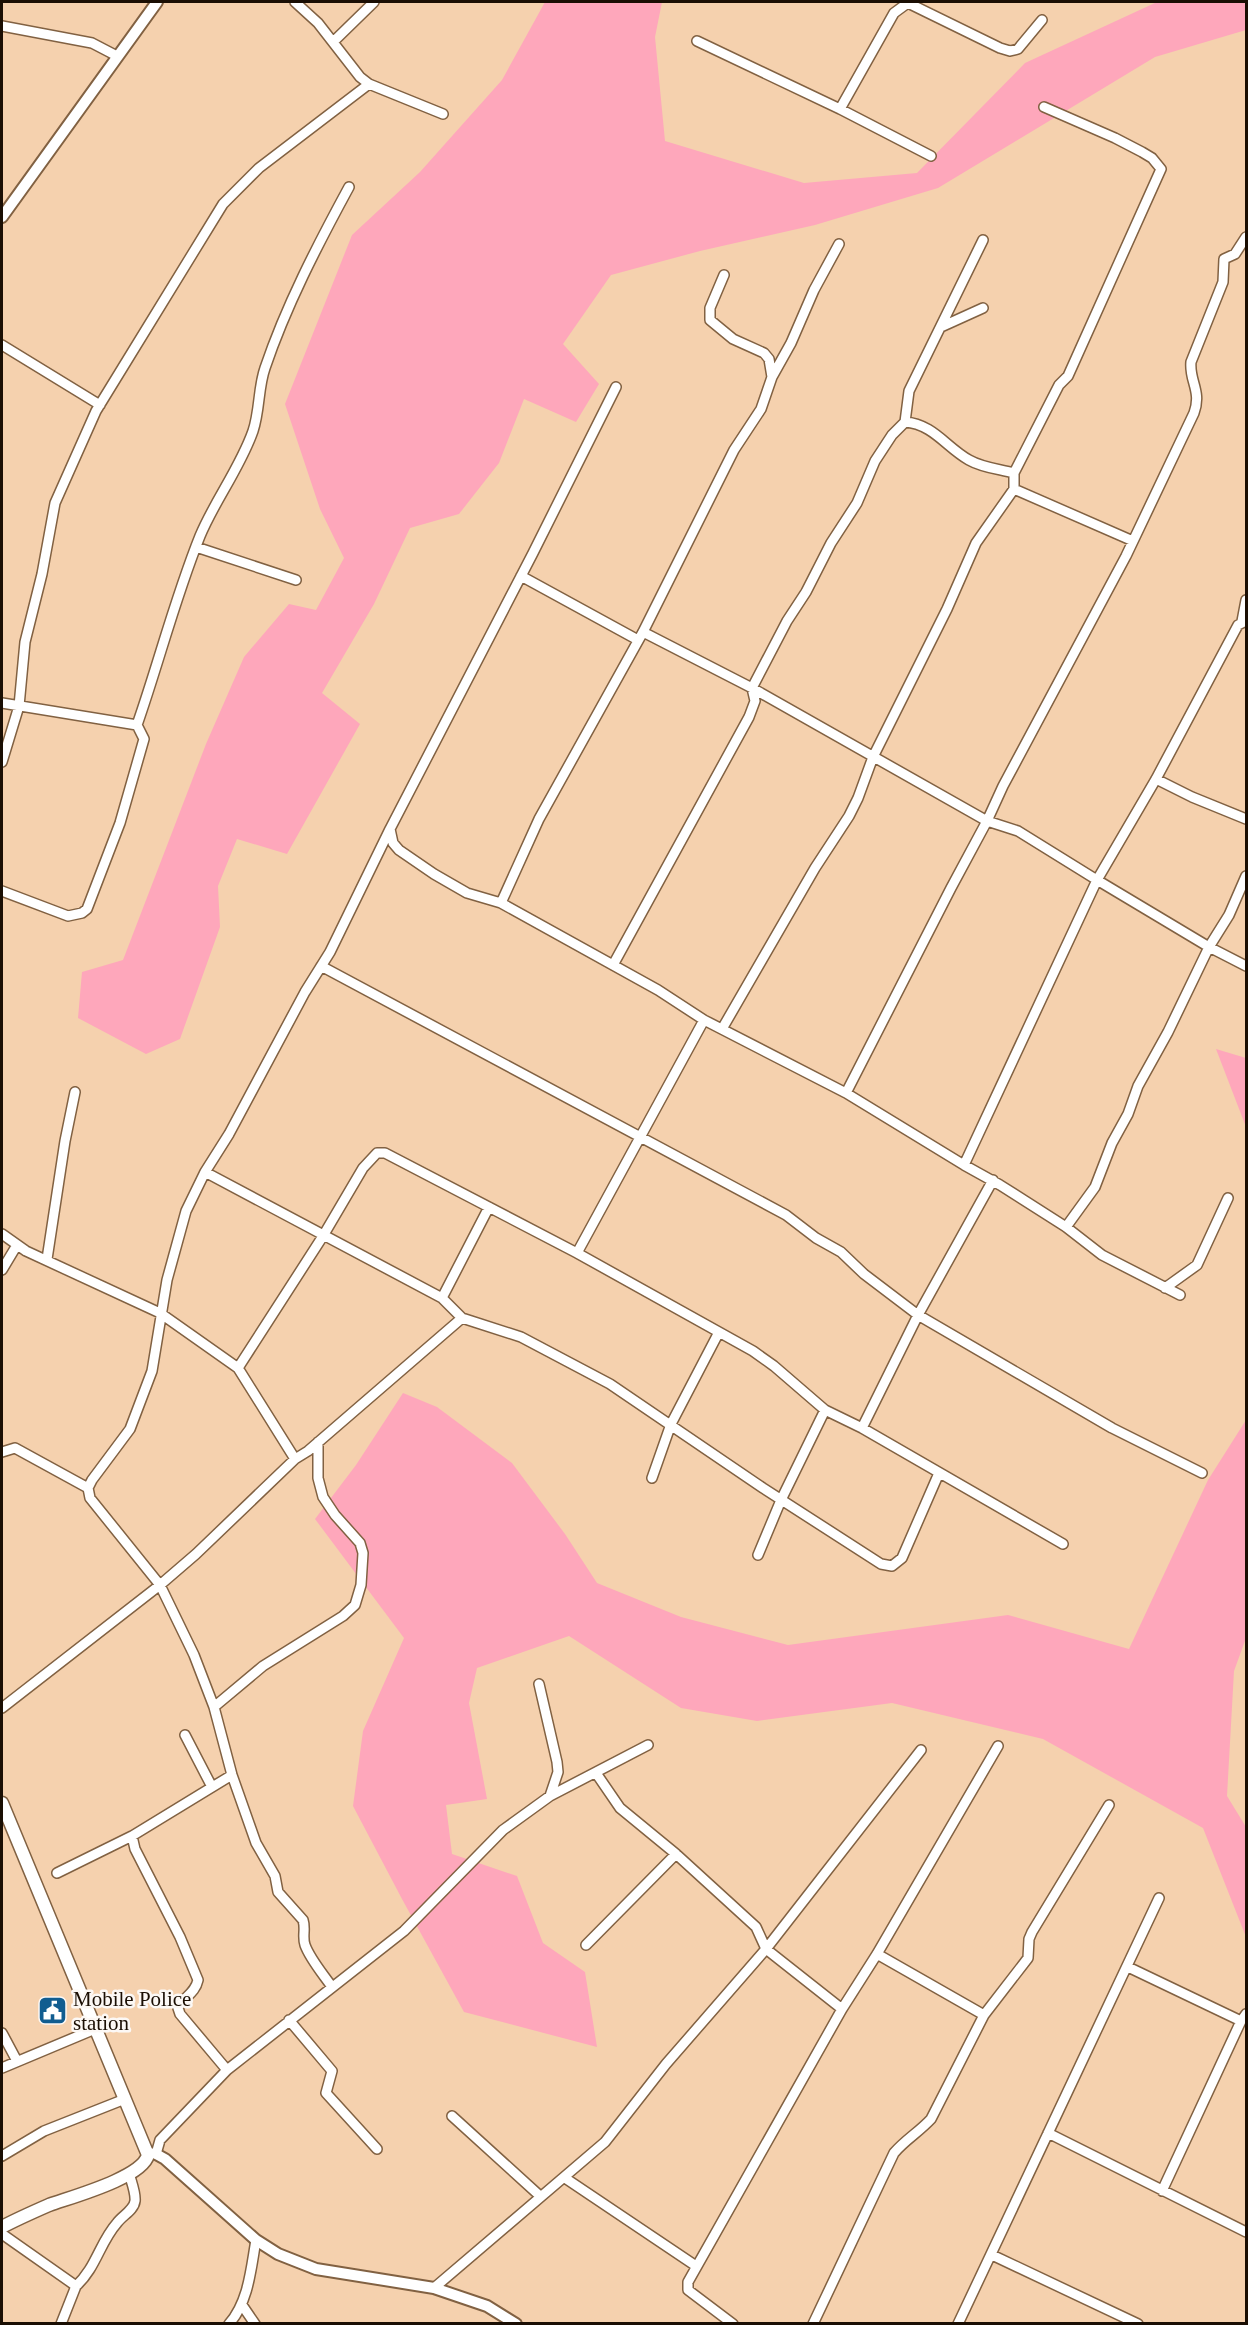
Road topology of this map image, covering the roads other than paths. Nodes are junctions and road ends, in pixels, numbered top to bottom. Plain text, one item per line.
1 (157, 2) edge
2 (295, 2) edge
3 (374, 2) edge
4 (908, 2) edge
5 (1042, 20) dead end
6 (2, 26) edge
7 (697, 41) dead end
8 (333, 42) junction
9 (117, 56) junction
10 (369, 84) junction
11 (1044, 107) dead end
12 (840, 109) junction
13 (443, 114) dead end
14 (931, 156) dead end
15 (349, 188) dead end
16 (2, 218) edge
17 (1246, 237) edge
18 (983, 240) dead end
19 (839, 244) dead end
20 (724, 275) dead end
21 (983, 308) dead end
22 (941, 327) junction
23 (2, 345) edge
24 (772, 376) junction
25 (616, 387) dead end
26 (100, 405) junction
27 (904, 423) junction
28 (1014, 473) junction
29 (1014, 489) junction
30 (1133, 541) junction
31 (196, 547) junction
32 (521, 576) junction
33 (296, 580) dead end
34 (1246, 600) edge
35 (1244, 621) edge
36 (641, 636) junction
37 (752, 688) junction
38 (2, 703) edge
39 (19, 706) junction
40 (137, 725) junction
41 (873, 757) junction
42 (2, 762) edge
43 (1156, 779) junction
44 (1246, 819) edge
45 (987, 821) junction
46 (390, 829) junction
47 (1246, 876) edge
48 (1097, 880) junction
49 (2, 891) edge
50 (501, 903) junction
51 (1209, 948) junction
52 (613, 965) junction
53 (321, 966) junction
54 (1246, 966) edge
55 (704, 1020) junction
56 (722, 1029) junction
57 (75, 1092) dead end
58 (846, 1093) junction
59 (640, 1137) junction
60 (964, 1165) junction
61 (206, 1172) junction
62 (993, 1180) junction
63 (1228, 1198) dead end
64 (489, 1207) junction
65 (1066, 1227) junction
66 (2, 1234) edge
67 (323, 1236) junction
68 (17, 1245) junction
69 (577, 1253) junction
70 (47, 1259) junction
71 (2, 1270) edge
72 (1165, 1288) junction
73 (1180, 1295) dead end
74 (442, 1298) junction
75 (160, 1313) junction
76 (918, 1316) junction
77 (462, 1318) junction
78 (718, 1332) junction
79 (238, 1368) junction
80 (825, 1410) junction
81 (670, 1424) junction
82 (861, 1428) junction
83 (318, 1442) junction
84 (2, 1452) edge
85 (295, 1459) junction
86 (939, 1473) junction
87 (1202, 1473) dead end
88 (652, 1478) dead end
89 (88, 1488) junction
90 (781, 1500) junction
91 (1063, 1544) dead end
92 (758, 1555) dead end
93 (160, 1585) junction
94 (539, 1684) dead end
95 (214, 1707) junction
96 (2, 1708) edge
97 (185, 1735) dead end
98 (648, 1745) dead end
99 (998, 1746) dead end
100 (921, 1750) dead end
101 (596, 1773) junction
102 (232, 1775) junction
103 (212, 1787) junction
104 (550, 1796) junction
105 (2, 1803) edge
106 (1109, 1805) dead end
107 (132, 1836) junction
108 (676, 1854) junction
109 (57, 1873) dead end
110 (1159, 1898) dead end
111 (586, 1945) dead end
112 (765, 1948) junction
113 (877, 1954) junction
114 (1128, 1967) junction
115 (332, 1987) junction
116 (842, 2009) junction
117 (984, 2015) junction
118 (1244, 2017) edge
119 (289, 2020) junction
120 (95, 2029) junction
121 (2, 2033) edge
122 (17, 2061) junction
123 (2, 2068) edge
124 (227, 2070) junction
125 (125, 2099) junction
126 (452, 2116) dead end
127 (1048, 2133) junction
128 (376, 2149) dead end
129 (151, 2153) junction
130 (2, 2156) edge
131 (129, 2173) junction
132 (565, 2178) junction
133 (1162, 2191) junction
134 (540, 2196) junction
135 (2, 2227) edge
136 (1246, 2232) edge
137 (2, 2234) edge
138 (256, 2240) junction
139 (992, 2255) junction
140 (696, 2266) junction
141 (76, 2286) junction
142 (434, 2288) junction
143 (242, 2305) junction
144 (61, 2324) edge
145 (229, 2324) edge
146 (255, 2324) edge
147 (516, 2324) edge
148 (733, 2324) edge
149 (813, 2324) edge
150 (958, 2324) edge
151 (1138, 2324) edge

1 - 9 street
2 - 8 street
3 - 8 street
4 - 5 street
4 - 12 street
6 - 9 street
7 - 12 street
8 - 10 street
9 - 16 street
10 - 13 street
10 - 26 street
11 - 28 street
12 - 14 street
15 - 31 street
17 - 30 street
18 - 22 street
19 - 24 street
20 - 24 street
21 - 22 street
22 - 27 street
23 - 26 street
24 - 36 street
25 - 32 street
26 - 39 street
27 - 28 street
27 - 37 street
28 - 29 street
29 - 30 street
29 - 41 street
30 - 45 street
31 - 33 street
31 - 40 street
32 - 36 street
32 - 46 street
34 - 35 street
35 - 43 street
36 - 37 street
36 - 50 street
37 - 41 street
37 - 52 street
38 - 39 street
39 - 40 street
39 - 42 street
40 - 49 street
41 - 45 street
41 - 56 street
43 - 44 street
43 - 48 street
45 - 48 street
45 - 58 street
46 - 50 street
46 - 53 street
47 - 51 street
48 - 51 street
48 - 60 street
50 - 52 street
51 - 54 street
51 - 65 street
52 - 55 street
53 - 59 street
53 - 61 street
55 - 56 street
55 - 59 street
56 - 58 street
57 - 70 street
58 - 60 street
59 - 69 street
59 - 76 street
60 - 62 street
61 - 67 street
61 - 75 street
62 - 65 street
62 - 76 street
63 - 72 street
64 - 67 street
64 - 69 street
64 - 74 street
65 - 72 street
66 - 68 street
67 - 74 street
67 - 79 street
68 - 70 street
68 - 71 street
69 - 78 street
70 - 75 street
72 - 73 street
74 - 77 street
75 - 79 street
75 - 89 street
76 - 82 street
76 - 87 street
77 - 81 street
77 - 83 street
78 - 80 street
78 - 81 street
79 - 85 street
80 - 82 street
80 - 90 street
81 - 88 street
81 - 90 street
82 - 86 street
83 - 85 street
83 - 95 street
84 - 89 street
85 - 93 street
86 - 90 street
86 - 91 street
89 - 93 street
90 - 92 street
93 - 95 street
93 - 96 street
94 - 104 street
95 - 102 street
97 - 103 street
98 - 101 street
99 - 113 street
100 - 112 street
101 - 104 street
101 - 108 street
102 - 103 street
102 - 115 street
103 - 107 street
104 - 115 street
105 - 120 main road
106 - 117 street
107 - 109 street
107 - 124 street
108 - 111 street
108 - 112 street
110 - 114 street
112 - 116 street
112 - 132 street
113 - 116 street
113 - 117 street
114 - 118 street
114 - 127 street
115 - 119 street
116 - 140 street
117 - 149 street
118 - 133 street
119 - 124 street
119 - 128 street
120 - 122 street
120 - 125 main road
121 - 122 street
122 - 123 street
124 - 129 street
125 - 129 main road
125 - 130 street
126 - 134 street
127 - 133 street
127 - 139 street
129 - 131 main road
129 - 138 street
131 - 135 main road
131 - 141 street
132 - 134 street
132 - 140 street
133 - 136 street
134 - 142 street
137 - 141 street
138 - 142 street
138 - 143 street
139 - 150 street
139 - 151 street
140 - 148 street
141 - 144 street
142 - 147 street
143 - 145 street
143 - 146 street

